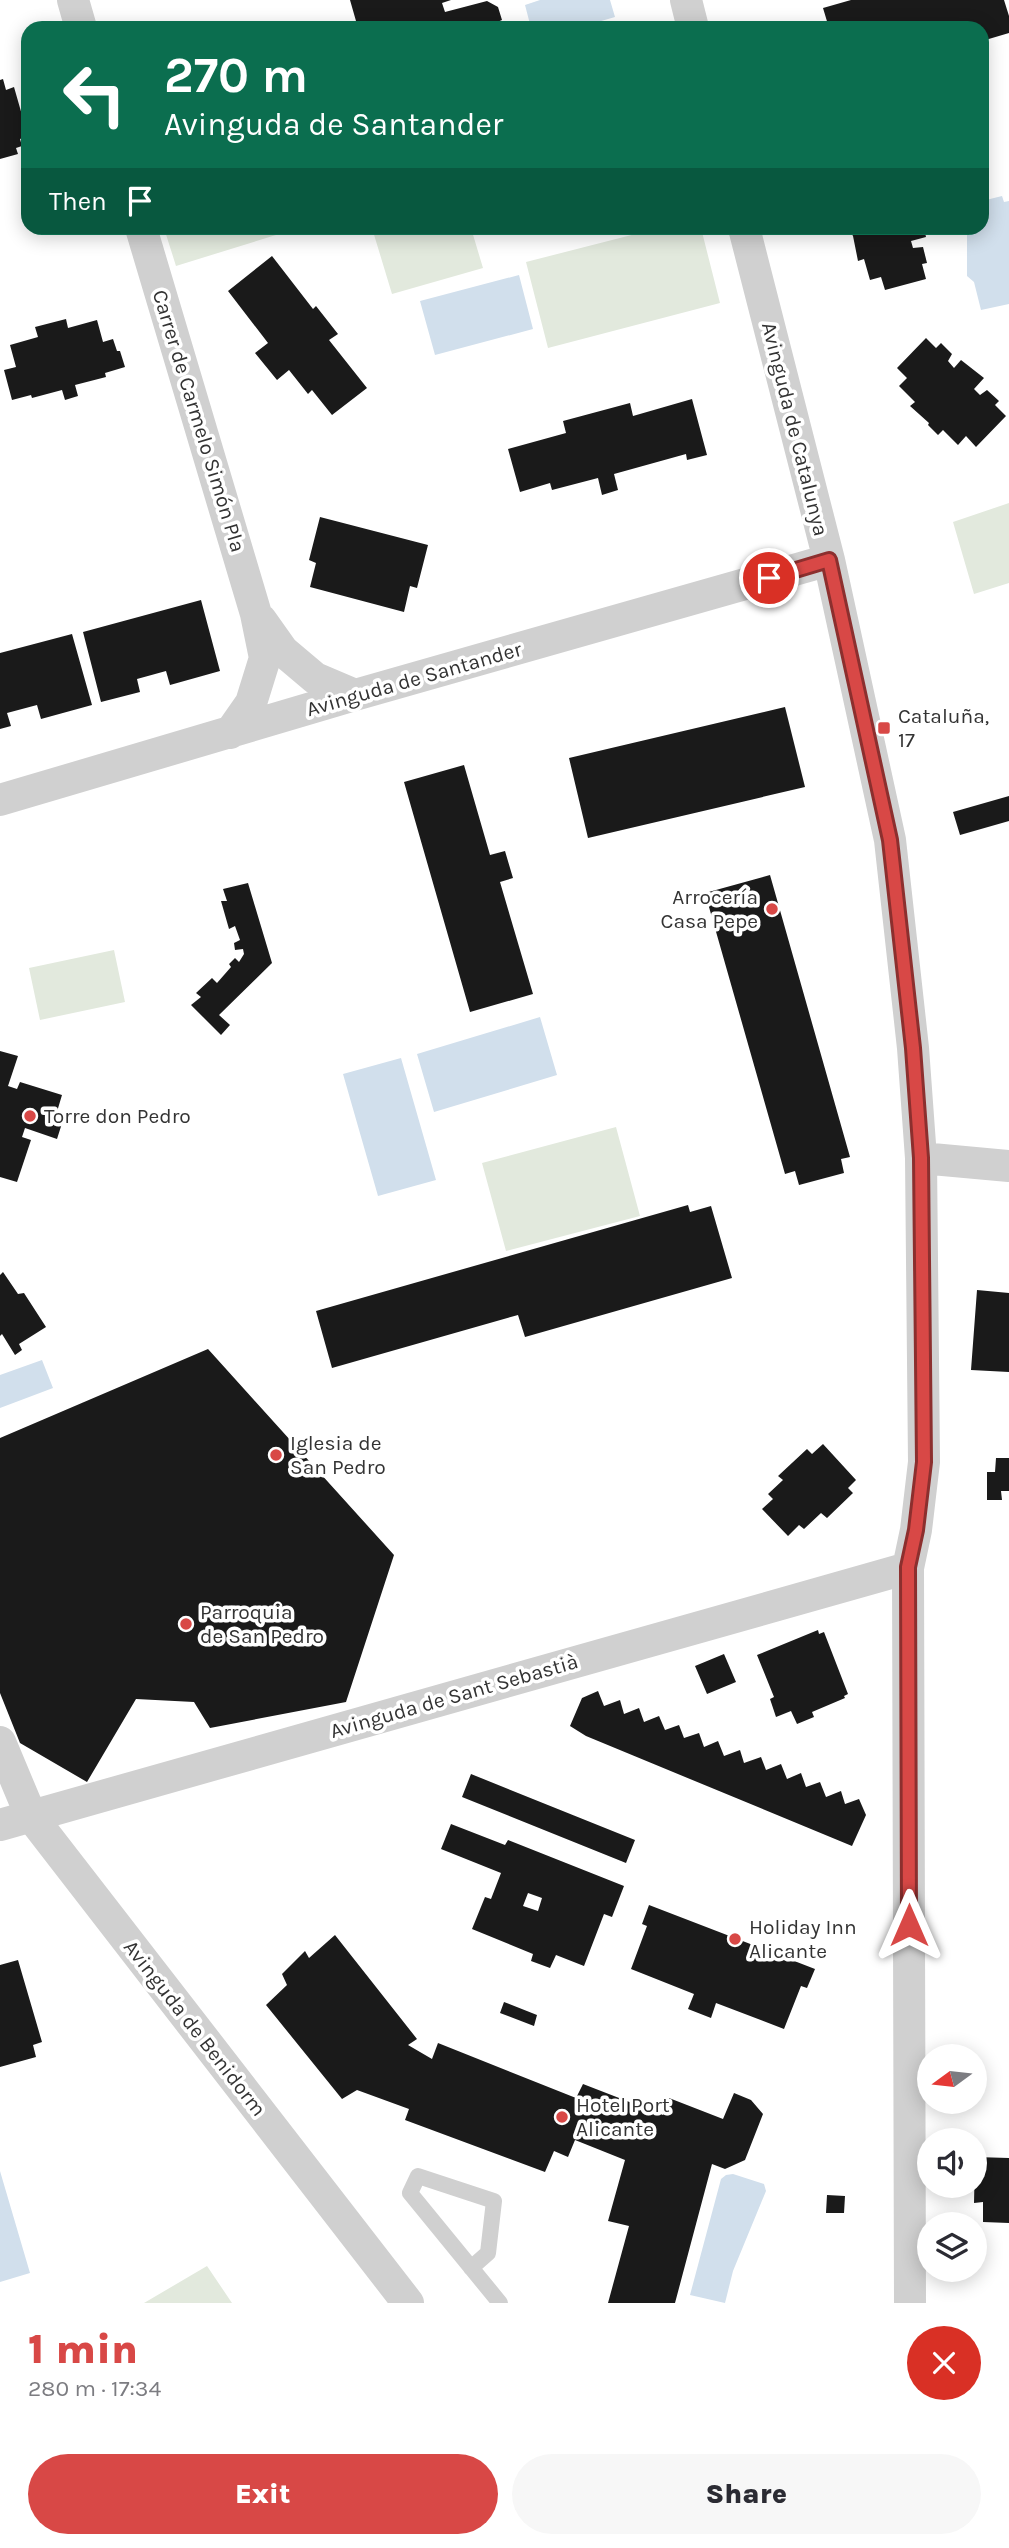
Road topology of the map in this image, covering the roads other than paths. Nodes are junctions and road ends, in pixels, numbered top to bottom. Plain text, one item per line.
1 (73, 0) edge
2 (686, 0) edge
3 (79, 21) edge
4 (691, 21) edge
5 (143, 235) edge
6 (746, 235) edge
7 (829, 560) junction
8 (256, 614) junction
9 (355, 695) junction
10 (230, 733) junction
11 (0, 800) edge
12 (921, 1158) junction
13 (1009, 1166) edge
14 (908, 1567) junction
15 (0, 1742) edge
16 (31, 1816) junction
17 (0, 1825) edge
18 (471, 2268) junction
19 (408, 2303) edge
20 (500, 2303) edge
21 (910, 2303) edge

1 - 3 street
2 - 4 street
5 - 8 street, Carrer de Carmelo Simón Pla
6 - 7 street, Avinguda de Catalunya
7 - 9 street, Avinguda de Santander
7 - 12 street, Avinguda de Catalunya
8 - 9 street, Carrer de Carmelo Simón Pla
8 - 10 street, Carrer de Carmelo Simón Pla
9 - 10 street, Avinguda de Santander
10 - 11 street, Avinguda de Santander
12 - 13 street
12 - 14 street, Avinguda de Catalunya
14 - 16 street, Avinguda de Sant Sebastià
14 - 21 street, Avinguda de Catalunya
15 - 16 street, Avinguda de Benidorm
16 - 17 street, Avinguda de Sant Sebastià
16 - 19 street, Avinguda de Benidorm
18 - 18 lane
18 - 20 lane

